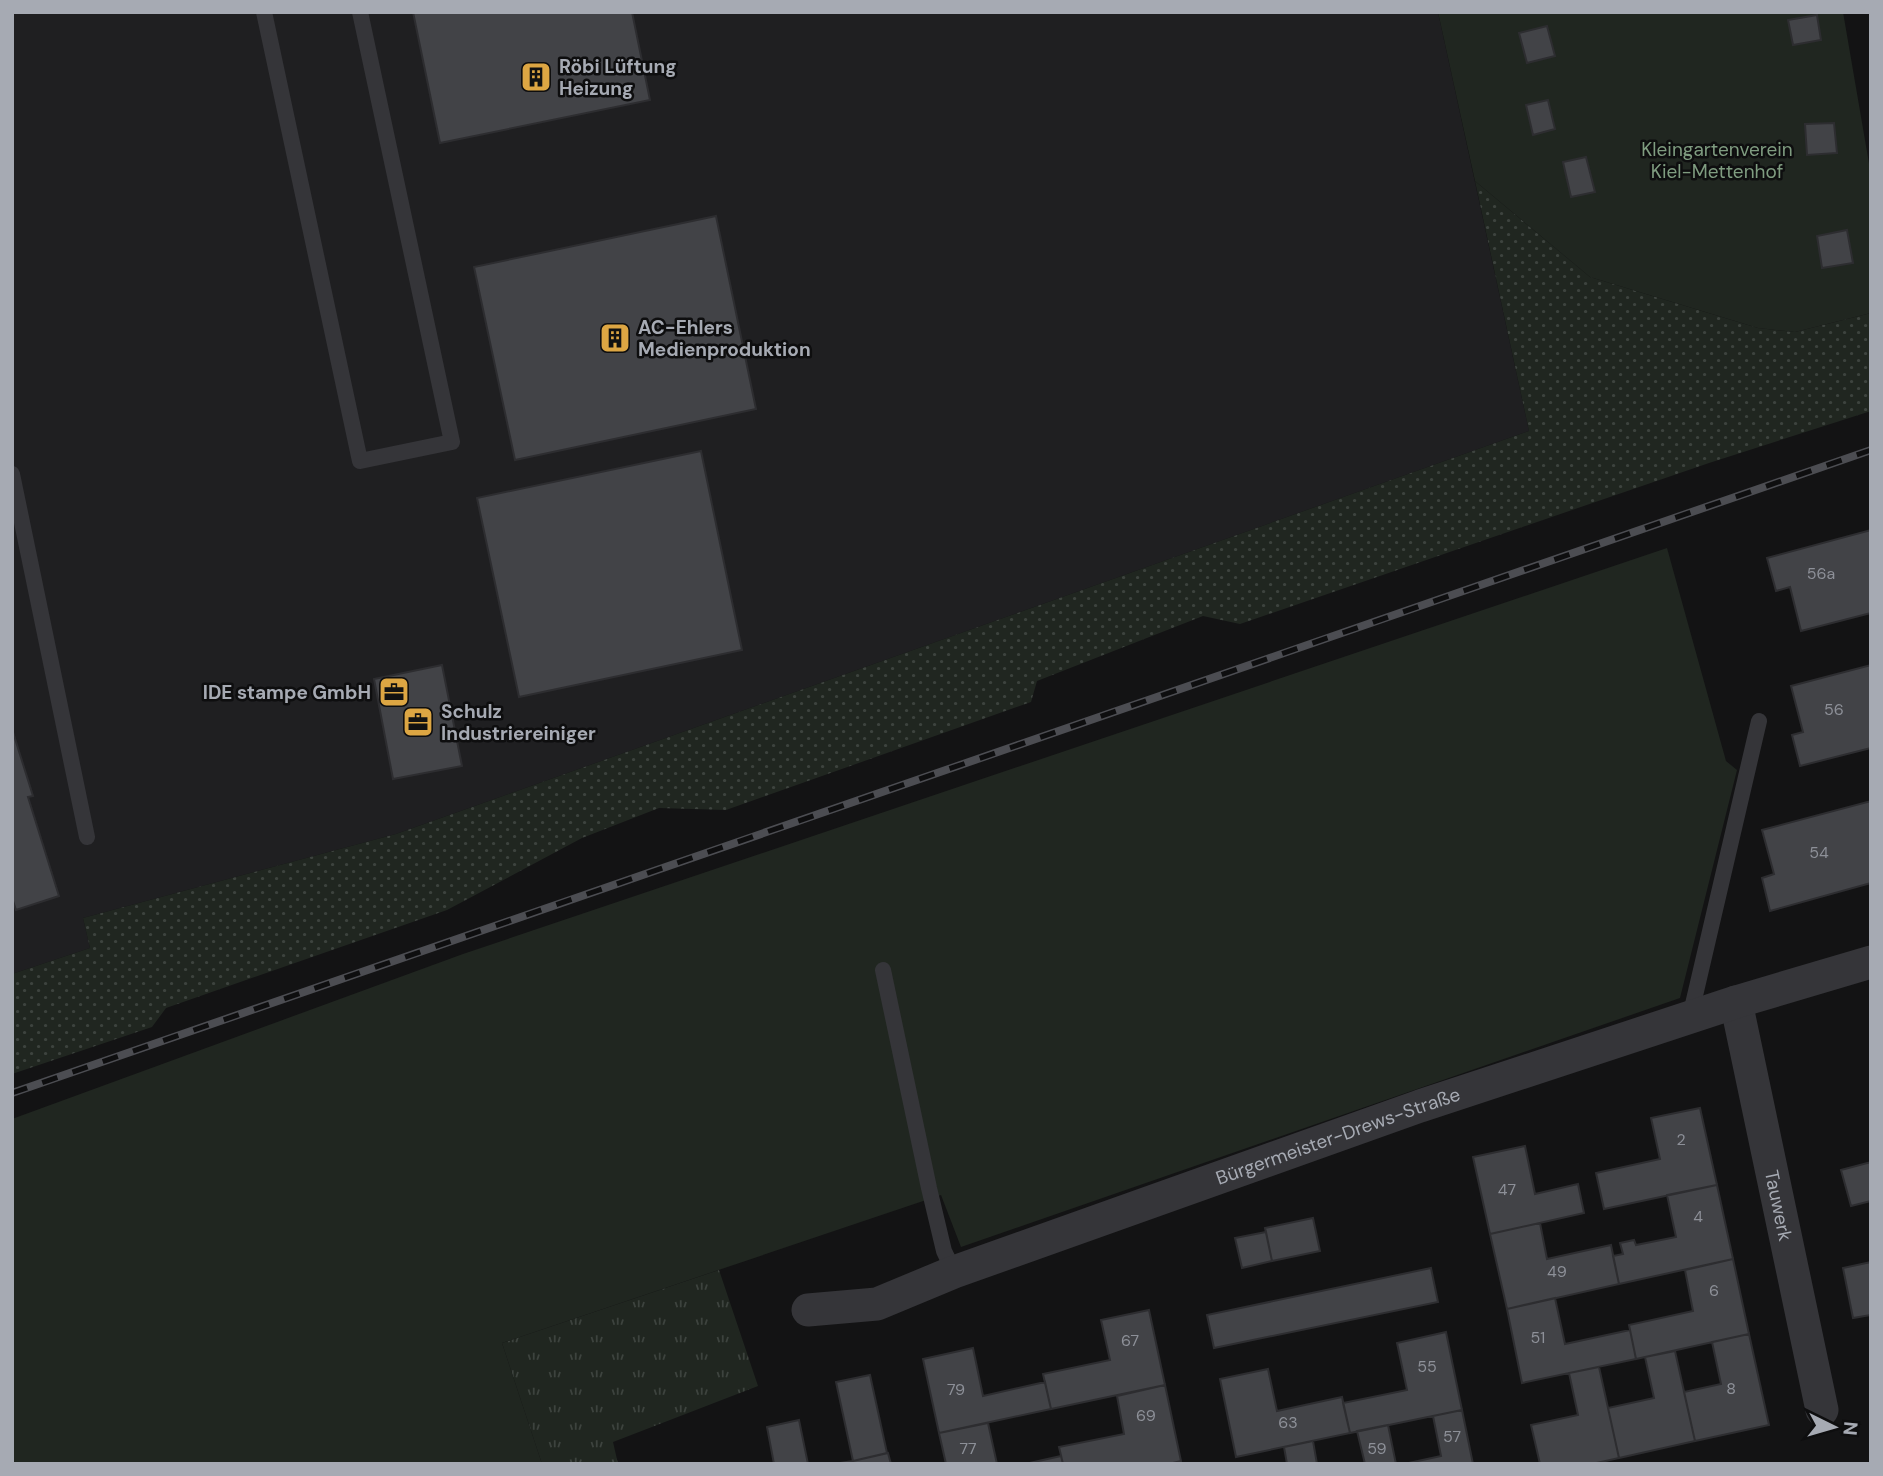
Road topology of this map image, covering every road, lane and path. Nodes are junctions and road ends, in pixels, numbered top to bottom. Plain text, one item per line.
1 (264, 12) edge
2 (360, 12) edge
3 (12, 474) edge
4 (1759, 720) dead end
5 (87, 837) dead end
6 (1871, 962) edge
7 (883, 970) dead end
8 (1736, 1002) junction
9 (1690, 1017) junction
10 (954, 1272) junction
11 (808, 1310) dead end
12 (1822, 1410) dead end

1 - 2 lane
3 - 5 lane
4 - 9 lane
6 - 8 street, Bürgermeister-Drews-Straße
7 - 10 lane
8 - 9 street, Bürgermeister-Drews-Straße
8 - 12 street, Tauwerk
9 - 10 street, Bürgermeister-Drews-Straße
10 - 11 street, Bürgermeister-Drews-Straße

